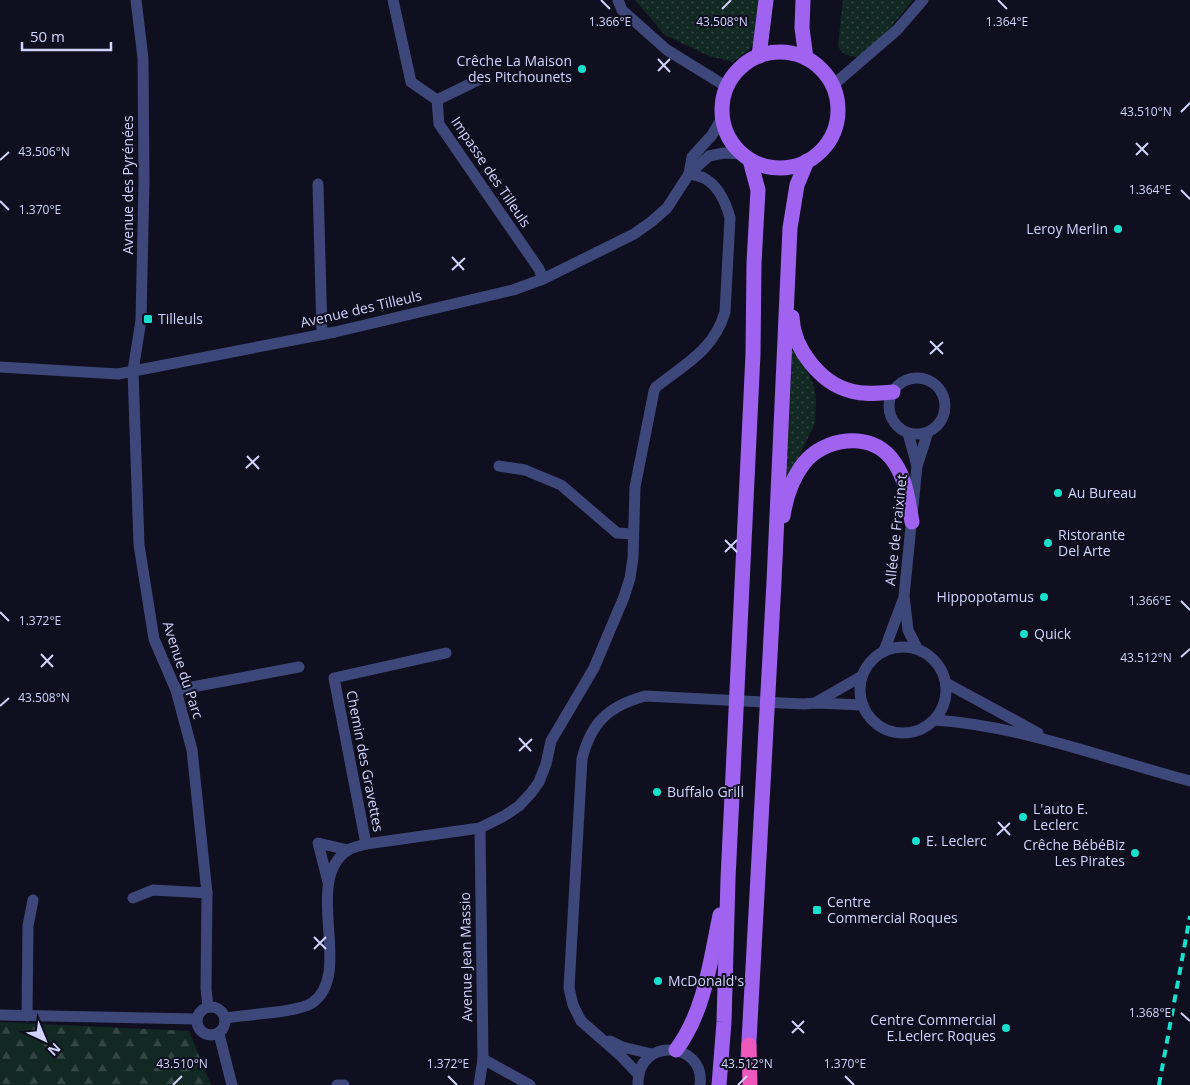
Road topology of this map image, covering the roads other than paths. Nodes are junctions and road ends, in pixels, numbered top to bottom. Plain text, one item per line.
1 (136, 0) edge
2 (393, 0) edge
3 (618, 0) edge
4 (766, 0) edge
5 (802, 0) edge
6 (919, 1) edge
7 (759, 56) junction
8 (806, 58) junction
9 (480, 79) dead end
10 (832, 86) junction
11 (727, 87) junction
12 (437, 100) junction
13 (722, 118) junction
14 (746, 157) junction
15 (807, 161) junction
16 (689, 174) junction
17 (318, 184) dead end
18 (790, 228) junction
19 (543, 279) junction
20 (322, 334) junction
21 (0, 367) edge
22 (133, 371) junction
23 (893, 392) junction
24 (928, 432) junction
25 (908, 433) junction
26 (499, 466) dead end
27 (917, 466) junction
28 (912, 522) junction
29 (633, 534) junction
30 (774, 582) junction
31 (904, 596) junction
32 (916, 648) junction
33 (884, 651) junction
34 (446, 653) dead end
35 (299, 667) dead end
36 (862, 676) junction
37 (946, 683) junction
38 (176, 690) junction
39 (809, 703) junction
40 (863, 705) junction
41 (935, 720) junction
42 (1053, 741) junction
43 (1190, 781) edge
44 (480, 828) junction
45 (366, 844) junction
46 (348, 850) junction
47 (728, 879) junction
48 (328, 882) junction
49 (207, 893) junction
50 (133, 898) dead end
51 (33, 900) dead end
52 (208, 1007) junction
53 (0, 1015) edge
54 (27, 1016) junction
55 (226, 1018) junction
56 (197, 1019) junction
57 (219, 1034) junction
58 (595, 1034) junction
59 (749, 1045) joint
60 (676, 1050) junction
61 (652, 1054) junction
62 (483, 1059) junction
63 (638, 1080) edge
64 (232, 1085) edge
65 (337, 1085) edge
66 (344, 1085) edge
67 (479, 1085) edge
68 (530, 1085) edge
69 (700, 1085) edge
70 (719, 1085) edge
71 (749, 1085) edge

1 - 22 street, Avenue des Pyrénées
2 - 12 street
3 - 11 street
4 - 7 main road
5 - 8 main road
6 - 10 street
7 - 8 main road
7 - 11 main road
8 - 10 main road
9 - 12 street
10 - 15 main road
11 - 13 main road
12 - 19 street, Impasse des Tilleuls
13 - 14 main road
13 - 16 street, Avenue des Tilleuls
14 - 15 main road
14 - 16 street, Avenue des Tilleuls
14 - 47 main road
15 - 18 main road
16 - 19 street, Avenue des Tilleuls
16 - 29 street
17 - 20 street
18 - 23 main road
18 - 30 main road
19 - 20 street, Avenue des Tilleuls
20 - 22 street, Avenue des Tilleuls
21 - 22 street, Avenue des Tilleuls
22 - 38 street, Avenue du Parc
23 - 24 street
23 - 25 street
24 - 25 street
24 - 27 street
25 - 27 street
26 - 29 street
27 - 28 street, Allée de Fraixinet
28 - 30 main road
28 - 31 street, Allée de Fraixinet
29 - 44 street
30 - 59 main road
31 - 32 street, Allée de Fraixinet
31 - 33 street, Allée de Fraixinet
32 - 33 street
32 - 37 street
33 - 36 street
34 - 45 street, Chemin des Gravettes
35 - 38 street
36 - 39 street
36 - 40 street
37 - 41 street
37 - 42 street
38 - 49 street, Avenue du Parc
39 - 40 street
39 - 58 street
40 - 41 street
41 - 42 street
42 - 43 street
44 - 45 street
44 - 62 street, Avenue Jean Massio
45 - 46 street
46 - 48 street
46 - 48 street
47 - 60 main road
47 - 70 main road
48 - 55 street
49 - 50 street
49 - 52 street, Avenue du Parc
51 - 54 street
52 - 55 street
52 - 56 street
53 - 54 street
54 - 56 street
55 - 57 street
56 - 57 street
57 - 64 street
58 - 61 street
58 - 63 street
59 - 71 highway
60 - 61 street
60 - 69 street
61 - 63 street
62 - 67 street, Avenue Jean Massio
62 - 68 street
65 - 66 street

